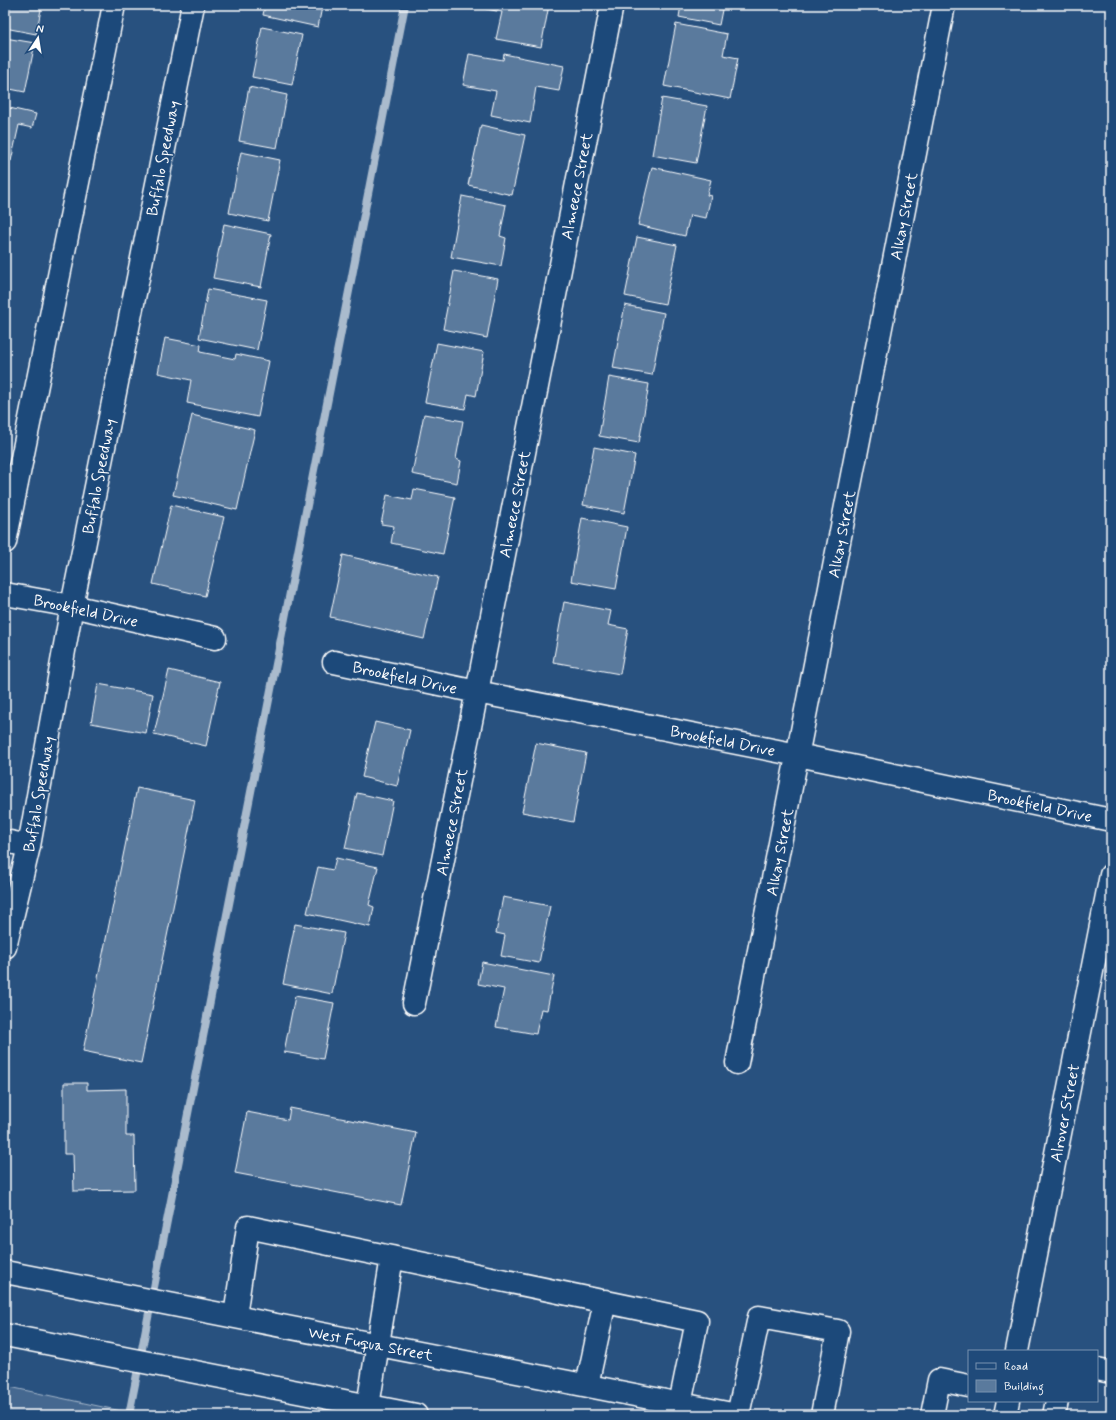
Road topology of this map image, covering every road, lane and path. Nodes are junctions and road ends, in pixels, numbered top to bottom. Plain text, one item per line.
1 (114, 5) edge
2 (193, 5) edge
3 (612, 5) edge
4 (944, 5) edge
5 (5, 542) edge
6 (5, 594) edge
7 (72, 606) junction
8 (215, 638) dead end
9 (334, 662) dead end
10 (477, 692) junction
11 (798, 755) junction
12 (1111, 820) edge
13 (5, 841) edge
14 (29, 846) junction
15 (1111, 875) edge
16 (5, 947) edge
17 (414, 1003) dead end
18 (737, 1063) dead end
19 (392, 1257) junction
20 (5, 1272) edge
21 (605, 1301) junction
22 (235, 1316) junction
23 (5, 1335) edge
24 (378, 1344) junction
25 (1017, 1350) edge
26 (1098, 1369) edge
27 (1111, 1372) edge
28 (587, 1385) junction
29 (968, 1386) edge
30 (1008, 1402) edge
31 (1056, 1402) edge
32 (680, 1404) junction
33 (368, 1406) junction
34 (416, 1415) edge
35 (738, 1415) edge
36 (822, 1415) edge
37 (932, 1415) edge
38 (1005, 1415) edge
39 (1054, 1415) edge

1 - 5 street
2 - 7 street, Buffalo Speedway
3 - 10 street, Almeece Street
4 - 11 street, Alkay Street
6 - 7 street, Brookfield Drive
7 - 8 street, Brookfield Drive
7 - 14 street, Buffalo Speedway
9 - 10 street, Brookfield Drive
10 - 11 street, Brookfield Drive
10 - 17 street, Almeece Street
11 - 12 street, Brookfield Drive
11 - 18 street, Alkay Street
13 - 14 street
14 - 16 street, Buffalo Speedway
15 - 25 street, Alrover Street
19 - 21 street
19 - 22 street
19 - 24 street
20 - 22 street, West Fuqua Street
21 - 28 street
21 - 32 street
22 - 24 street, West Fuqua Street
23 - 33 street
24 - 28 street, West Fuqua Street
24 - 33 street
26 - 27 street
28 - 32 street, West Fuqua Street
29 - 37 street
30 - 38 street
31 - 39 street
32 - 35 street, West Fuqua Street
33 - 34 street
35 - 36 street

